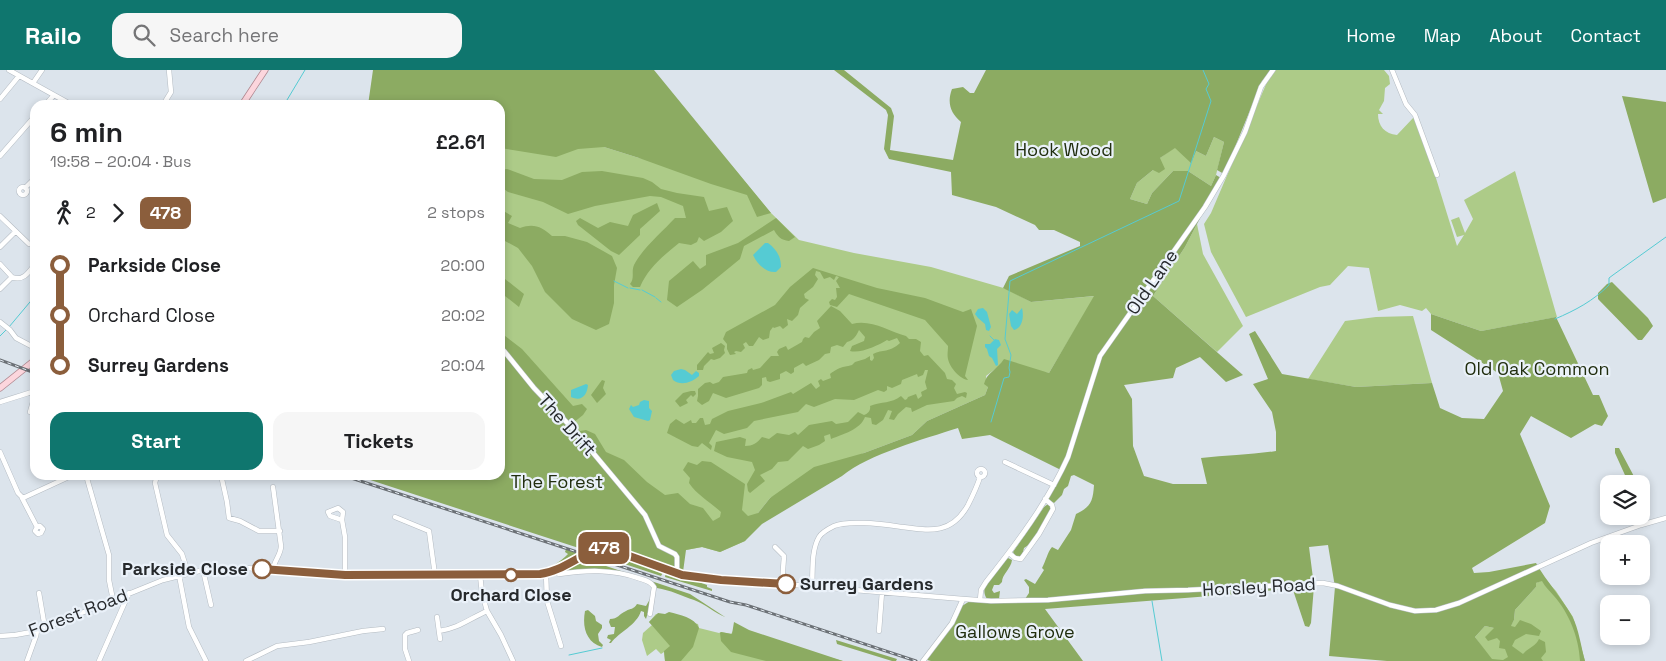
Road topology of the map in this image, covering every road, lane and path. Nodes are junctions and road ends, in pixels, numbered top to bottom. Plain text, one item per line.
1 (9, 70) edge
2 (42, 70) edge
3 (169, 70) edge
4 (264, 70) edge
5 (1272, 70) edge
6 (1392, 70) edge
7 (19, 76) junction
8 (33, 83) junction
9 (54, 95) junction
10 (0, 99) edge
11 (50, 100) edge
12 (63, 100) edge
13 (166, 100) edge
14 (245, 100) edge
15 (30, 122) edge
16 (0, 156) edge
17 (1437, 175) dead end
18 (30, 184) edge
19 (26, 188) dead end
20 (0, 216) edge
21 (15, 232) junction
22 (29, 244) dead end
23 (0, 247) edge
24 (0, 264) edge
25 (30, 271) edge
26 (12, 277) junction
27 (0, 289) edge
28 (0, 322) edge
29 (30, 345) edge
30 (505, 352) edge
31 (30, 364) edge
32 (0, 388) edge
33 (30, 392) edge
34 (0, 402) edge
35 (0, 452) edge
36 (1005, 462) dead end
37 (980, 477) dead end
38 (63, 480) edge
39 (87, 480) edge
40 (156, 480) edge
41 (222, 480) edge
42 (1054, 484) junction
43 (273, 487) dead end
44 (22, 498) junction
45 (1045, 500) junction
46 (395, 517) dead end
47 (1666, 518) edge
48 (342, 520) dead end
49 (37, 527) dead end
50 (280, 531) junction
51 (775, 547) dead end
52 (1009, 553) junction
53 (203, 570) junction
54 (273, 570) junction
55 (554, 572) junction
56 (188, 573) junction
57 (677, 573) junction
58 (480, 574) junction
59 (546, 574) junction
60 (180, 575) junction
61 (345, 575) junction
62 (435, 576) junction
63 (782, 584) junction
64 (812, 586) junction
65 (39, 592) dead end
66 (882, 592) junction
67 (129, 593) junction
68 (957, 598) junction
69 (963, 599) junction
70 (113, 600) junction
71 (980, 600) junction
72 (211, 605) dead end
73 (958, 608) junction
74 (487, 611) junction
75 (650, 614) dead end
76 (438, 617) dead end
77 (45, 628) junction
78 (383, 629) dead end
79 (418, 630) dead end
80 (879, 630) dead end
81 (37, 631) junction
82 (439, 631) junction
83 (0, 636) edge
84 (440, 639) dead end
85 (561, 646) dead end
86 (925, 659) edge
87 (27, 661) edge
88 (99, 661) edge
89 (206, 661) edge
90 (246, 661) edge
91 (409, 661) edge
92 (513, 661) edge

1 - 7 street
2 - 8 street
3 - 13 street
4 - 14 main road
5 - 42 street, Old Lane
6 - 17 street
7 - 8 street
7 - 10 street
8 - 9 street
9 - 11 street
9 - 12 street
15 - 16 street
18 - 19 street
20 - 21 street
21 - 22 street
21 - 23 street
24 - 26 street
25 - 26 street
26 - 27 street
28 - 29 street
30 - 57 street, The Drift
31 - 32 main road
33 - 34 street
35 - 44 street
36 - 42 street
37 - 64 street
38 - 44 street
39 - 70 street
40 - 56 street
41 - 50 street
42 - 45 street, Old Lane
43 - 50 street
44 - 49 street
45 - 52 street, Old Lane
45 - 52 street
46 - 62 street
47 - 71 street, Horsley Road
48 - 61 street
50 - 54 street
51 - 63 street
52 - 71 street, Old Lane
53 - 54 street, Forest Road
53 - 56 street, Forest Road
53 - 72 street
54 - 61 street, Forest Road
55 - 57 street, Forest Road, bridge
55 - 59 street, Forest Road
55 - 75 street
56 - 60 street, Forest Road
57 - 63 street, Forest Road
58 - 59 street, Forest Road
58 - 62 street, Forest Road
58 - 74 street
59 - 85 street
60 - 67 street, Forest Road
60 - 89 street
61 - 62 street, Forest Road
63 - 64 street, Forest Road
64 - 66 street, Forest Road
65 - 77 street
66 - 68 street, Forest Road
66 - 80 street
67 - 70 street, Forest Road
67 - 88 street
68 - 69 street, Forest Road
68 - 73 street
69 - 71 street, Forest Road
69 - 73 street
70 - 77 street, Forest Road
73 - 86 street
74 - 82 street
74 - 92 street
76 - 82 street
77 - 81 street, Forest Road
78 - 90 street
79 - 91 street
81 - 83 street, Forest Road
81 - 87 street
82 - 84 street

